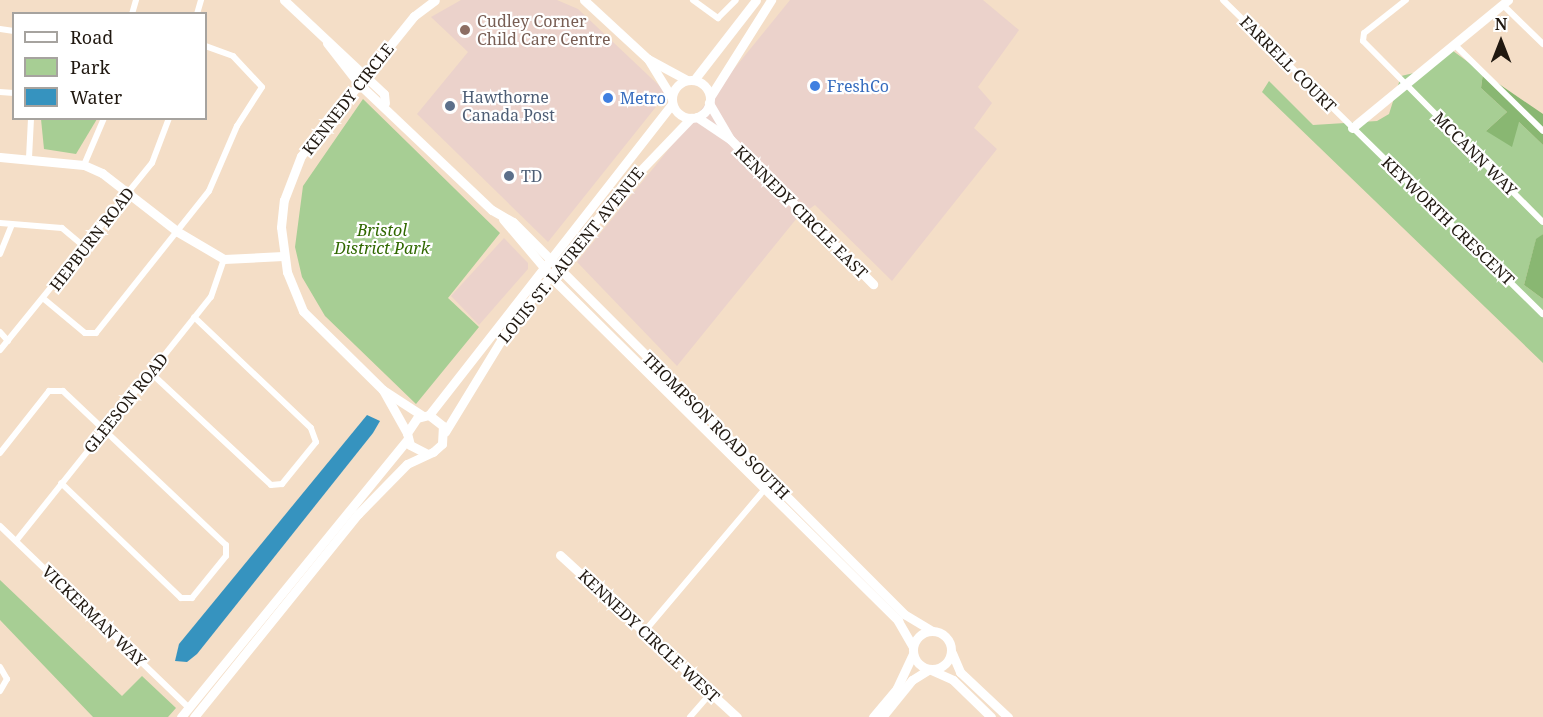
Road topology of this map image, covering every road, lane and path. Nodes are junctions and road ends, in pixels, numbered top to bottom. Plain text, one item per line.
1 (284, 0) edge
2 (435, 0) edge
3 (584, 0) edge
4 (693, 0) edge
5 (736, 0) edge
6 (756, 0) edge
7 (771, 0) edge
8 (1223, 0) edge
9 (1406, 0) edge
10 (1506, 3) edge
11 (327, 43) junction
12 (1543, 44) edge
13 (207, 46) edge
14 (1457, 47) junction
15 (648, 59) junction
16 (366, 76) junction
17 (690, 80) junction
18 (359, 84) junction
19 (1407, 85) junction
20 (710, 100) junction
21 (672, 101) junction
22 (385, 103) junction
23 (694, 117) junction
24 (32, 120) edge
25 (103, 120) edge
26 (168, 120) edge
27 (1352, 128) junction
28 (1543, 131) edge
29 (730, 139) junction
30 (0, 157) edge
31 (29, 158) junction
32 (84, 165) junction
33 (129, 192) junction
34 (1543, 222) edge
35 (0, 223) edge
36 (12, 224) junction
37 (178, 232) junction
38 (85, 247) junction
39 (0, 254) edge
40 (283, 256) junction
41 (224, 259) junction
42 (545, 263) junction
43 (554, 272) junction
44 (873, 284) dead end
45 (44, 299) junction
46 (1543, 314) edge
47 (194, 317) junction
48 (0, 332) edge
49 (8, 341) junction
50 (0, 350) edge
51 (151, 373) junction
52 (383, 390) junction
53 (426, 416) junction
54 (105, 428) junction
55 (445, 432) junction
56 (407, 436) junction
57 (0, 453) edge
58 (426, 453) junction
59 (62, 483) junction
60 (764, 490) junction
61 (0, 526) edge
62 (16, 541) junction
63 (560, 555) dead end
64 (932, 631) junction
65 (644, 632) junction
66 (913, 650) junction
67 (952, 653) junction
68 (0, 667) edge
69 (930, 670) junction
70 (0, 691) edge
71 (711, 693) junction
72 (188, 707) junction
73 (181, 717) edge
74 (194, 717) edge
75 (690, 717) edge
76 (737, 717) edge
77 (873, 717) edge
78 (882, 717) edge
79 (991, 717) edge
80 (1008, 717) edge

1 - 11 main road, THOMPSON ROAD SOUTH
2 - 16 main road, KENNEDY CIRCLE
3 - 15 main road
4 - 5 street
6 - 17 main road
7 - 20 main road
8 - 27 street, FARRELL COURT
9 - 19 street, MCCANN WAY
10 - 12 street
10 - 14 main road
11 - 16 main road, THOMPSON ROAD SOUTH
11 - 18 main road, THOMPSON ROAD SOUTH
13 - 37 street
14 - 19 main road
14 - 28 street
15 - 17 main road
15 - 21 main road
16 - 18 main road, KENNEDY CIRCLE
16 - 22 main road, THOMPSON ROAD SOUTH
17 - 20 main road, KENNEDY CIRCLE EAST
17 - 21 main road, LOUIS ST. LAURENT AVENUE
18 - 22 main road, THOMPSON ROAD SOUTH
18 - 40 main road, KENNEDY CIRCLE
19 - 27 main road
19 - 34 street, MCCANN WAY
20 - 23 main road, LOUIS ST. LAURENT AVENUE
20 - 29 main road, KENNEDY CIRCLE EAST
21 - 23 main road, KENNEDY CIRCLE EAST
21 - 42 main road, LOUIS ST. LAURENT AVENUE
22 - 42 main road, THOMPSON ROAD SOUTH
23 - 29 main road, KENNEDY CIRCLE EAST
23 - 43 main road, LOUIS ST. LAURENT AVENUE
24 - 31 street
25 - 32 street
26 - 33 street, HEPBURN ROAD
27 - 46 street, KEYWORTH CRESCENT
29 - 44 main road, KENNEDY CIRCLE EAST
30 - 31 main road
31 - 32 main road
32 - 33 main road
33 - 37 main road
33 - 38 street, HEPBURN ROAD
35 - 36 street
36 - 38 street
36 - 39 street
37 - 41 main road
37 - 45 street
38 - 45 street, HEPBURN ROAD
40 - 41 main road
40 - 52 main road, KENNEDY CIRCLE
41 - 47 street, GLEESON ROAD
42 - 43 main road, THOMPSON ROAD SOUTH
42 - 53 main road, LOUIS ST. LAURENT AVENUE
43 - 55 main road, LOUIS ST. LAURENT AVENUE
43 - 60 main road, THOMPSON ROAD SOUTH
43 - 64 main road, THOMPSON ROAD SOUTH
45 - 49 street, HEPBURN ROAD
47 - 51 street, GLEESON ROAD
47 - 51 street
48 - 49 street
49 - 50 street, HEPBURN ROAD
51 - 54 street, GLEESON ROAD
52 - 53 main road, KENNEDY CIRCLE
52 - 56 main road, KENNEDY CIRCLE
53 - 55 main road, KENNEDY CIRCLE
53 - 56 main road, LOUIS ST. LAURENT AVENUE
54 - 57 street
54 - 59 street, GLEESON ROAD
54 - 59 street
55 - 58 main road, LOUIS ST. LAURENT AVENUE
56 - 58 main road
56 - 72 main road
58 - 74 main road
59 - 62 street, GLEESON ROAD
60 - 65 street
60 - 66 main road, THOMPSON ROAD SOUTH
61 - 62 street, VICKERMAN WAY
62 - 72 street, VICKERMAN WAY
63 - 65 main road, KENNEDY CIRCLE WEST
64 - 66 main road
64 - 67 main road
65 - 71 main road, KENNEDY CIRCLE WEST
66 - 69 main road
66 - 77 main road
67 - 69 main road
67 - 80 main road
68 - 70 street
69 - 78 main road
69 - 79 main road
71 - 75 street
71 - 76 main road, KENNEDY CIRCLE WEST
72 - 73 main road

